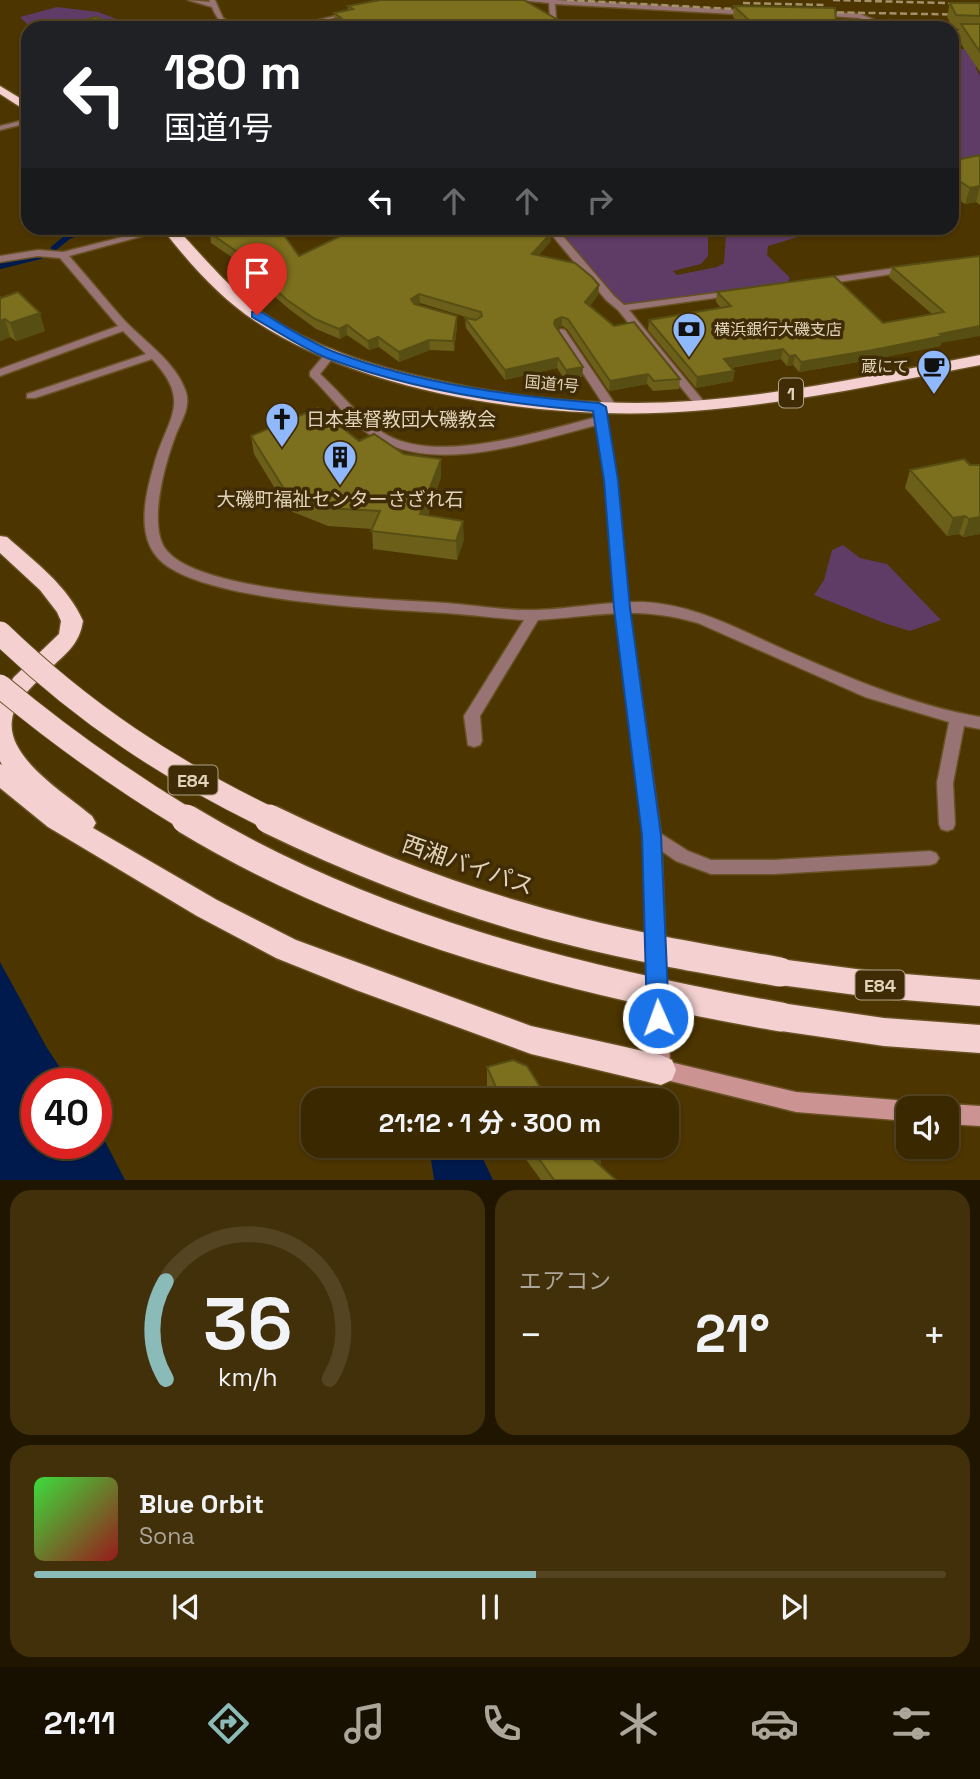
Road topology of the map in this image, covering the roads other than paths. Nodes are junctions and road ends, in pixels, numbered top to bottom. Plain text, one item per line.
1 (191, 0) edge
2 (522, 0) edge
3 (552, 1) edge
4 (213, 3) edge
5 (357, 13) edge
6 (756, 13) edge
7 (804, 14) edge
8 (223, 21) edge
9 (321, 21) edge
10 (555, 21) edge
11 (872, 21) edge
12 (959, 33) edge
13 (980, 34) edge
14 (0, 89) edge
15 (21, 103) edge
16 (21, 123) edge
17 (0, 128) edge
18 (141, 235) edge
19 (175, 235) edge
20 (557, 235) edge
21 (63, 255) junction
22 (0, 259) edge
23 (914, 268) edge
24 (810, 283) edge
25 (744, 292) edge
26 (622, 308) junction
27 (125, 327) junction
28 (561, 332) edge
29 (153, 355) junction
30 (330, 355) junction
31 (980, 360) edge
32 (0, 373) edge
33 (31, 396) dead end
34 (701, 404) junction
35 (604, 412) junction
36 (0, 542) edge
37 (622, 608) junction
38 (534, 615) junction
39 (0, 633) edge
40 (0, 686) edge
41 (957, 719) junction
42 (980, 723) edge
43 (474, 741) dead end
44 (0, 774) edge
45 (947, 824) dead end
46 (652, 835) junction
47 (120, 856) junction
48 (930, 858) dead end
49 (980, 993) edge
50 (980, 1039) edge
51 (661, 1070) junction
52 (896, 1110) edge
53 (959, 1115) edge
54 (980, 1116) edge

1 - 4 street
2 - 3 street
3 - 6 street
3 - 10 street
4 - 8 street
5 - 9 street
7 - 11 street
12 - 13 street
14 - 15 highway
16 - 17 street
18 - 21 street
19 - 30 highway, 国道1号 / 1
20 - 26 street
21 - 22 street
21 - 27 street
23 - 24 street
25 - 26 street
26 - 34 street
27 - 29 street
27 - 32 street
28 - 35 street
29 - 33 street
29 - 38 street
30 - 35 highway, 国道1号 / 1
30 - 35 street
31 - 34 highway, 国道1号 / 1
34 - 35 highway, 国道1号 / 1
35 - 37 street
36 - 47 highway
37 - 38 street
37 - 41 street
37 - 46 street
38 - 43 street
39 - 49 highway, 西湘バイパス / E84, bridge
40 - 50 highway, E84, bridge
41 - 42 street
41 - 45 street
44 - 47 highway
46 - 48 street
46 - 51 street
47 - 51 highway
51 - 52 street
53 - 54 street

